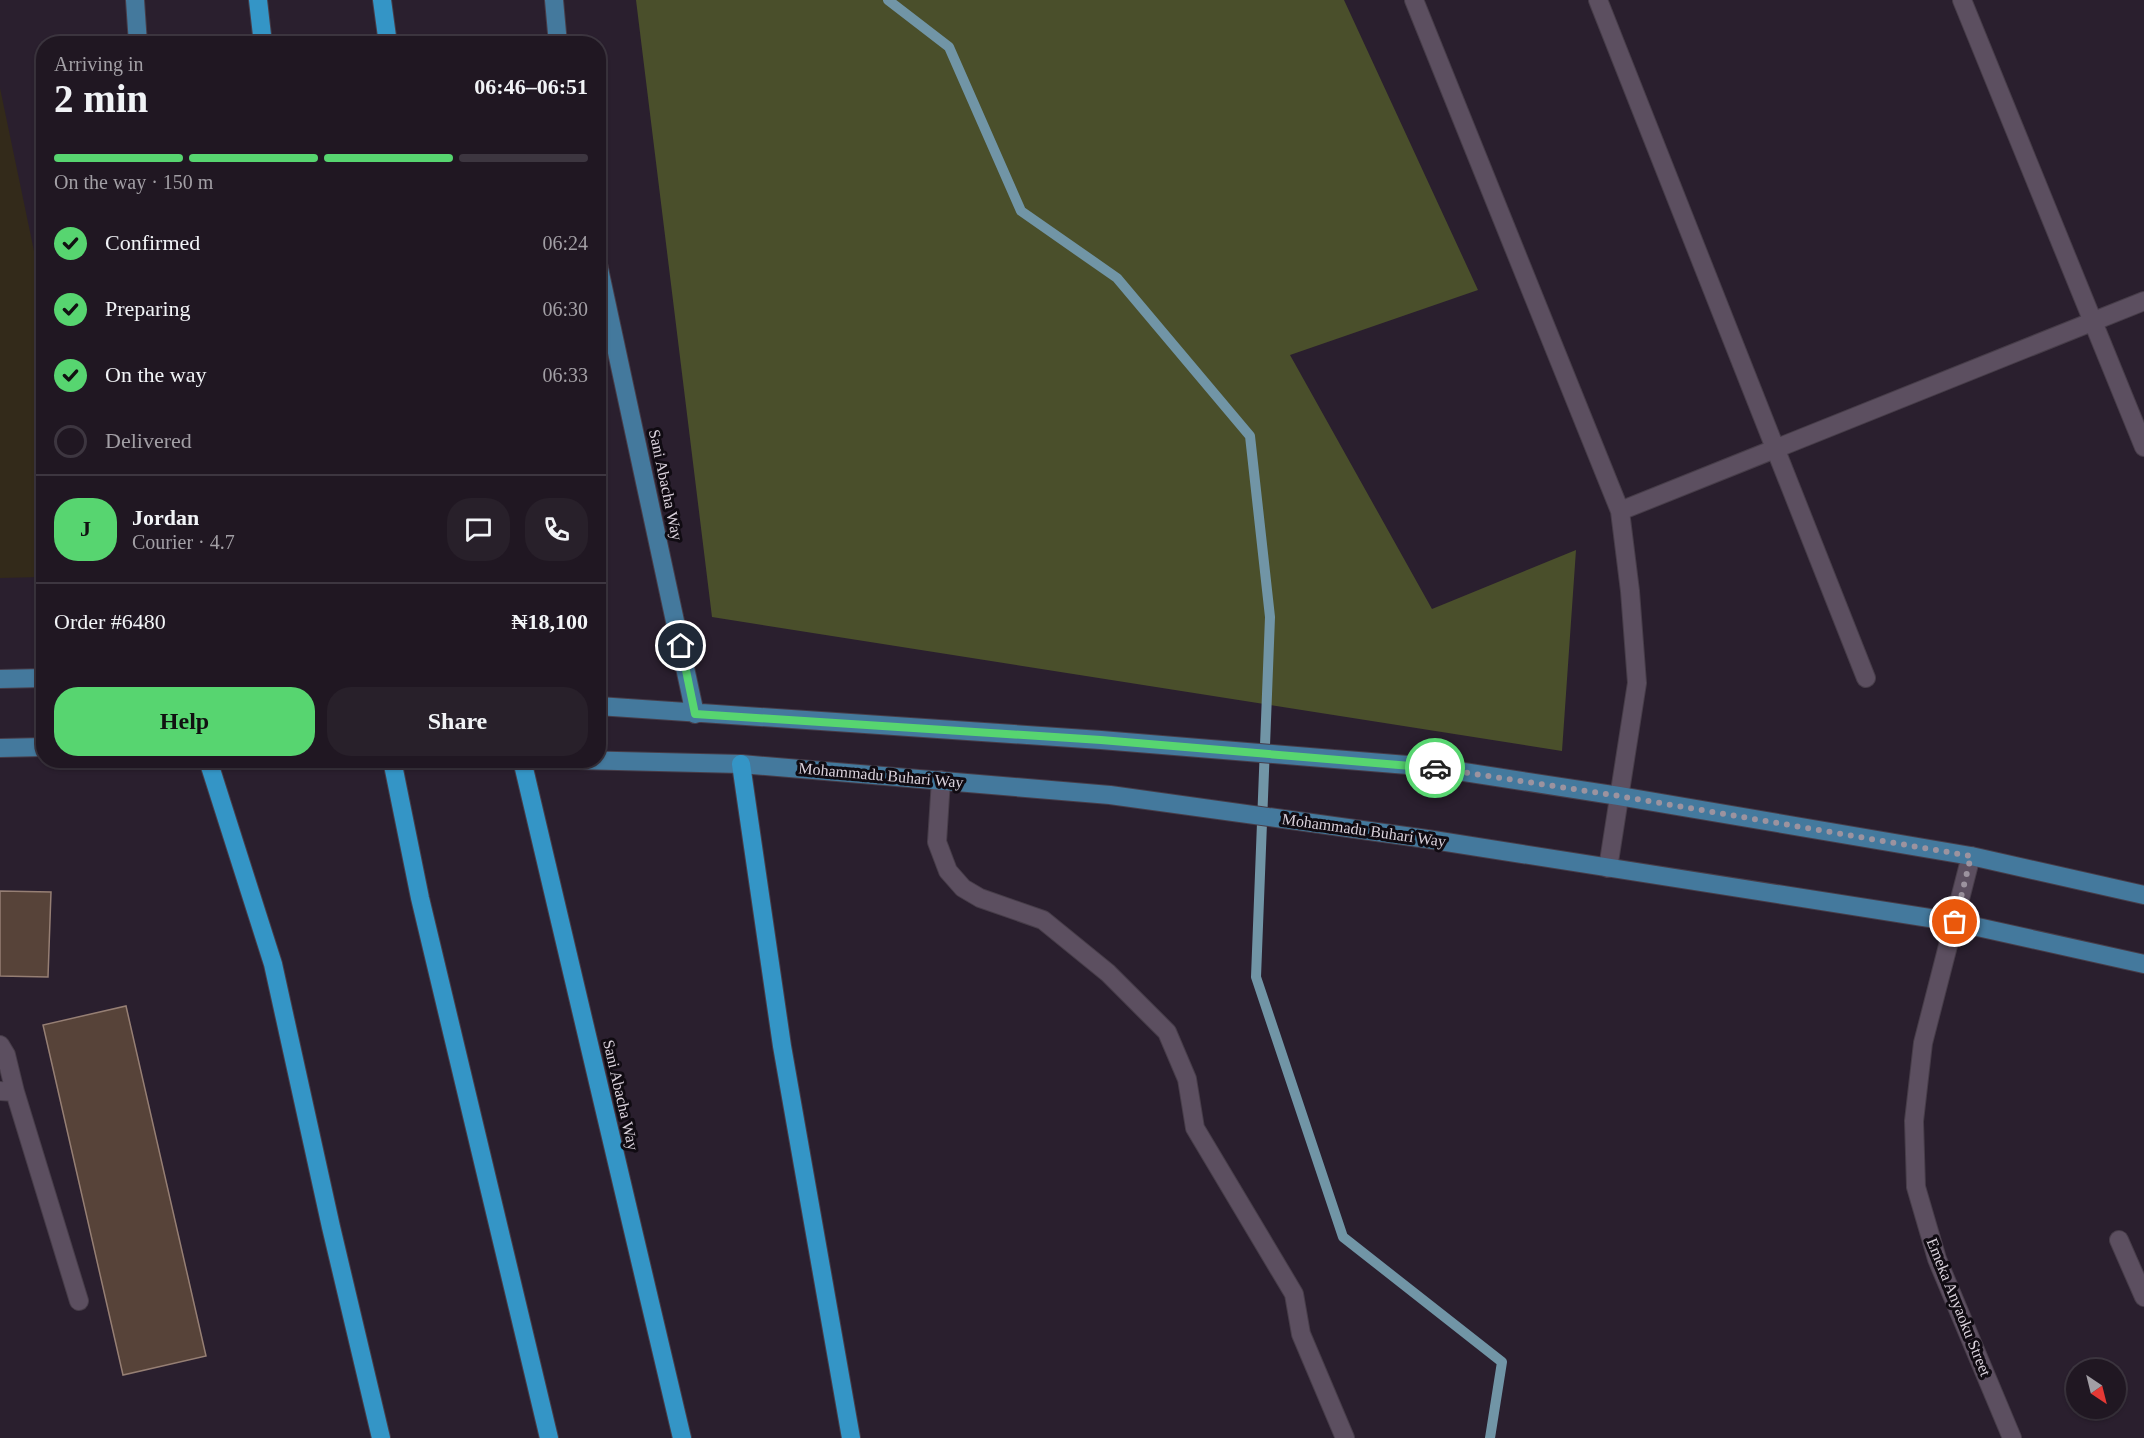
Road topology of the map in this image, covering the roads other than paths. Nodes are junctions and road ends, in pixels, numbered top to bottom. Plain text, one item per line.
1 (135, 0) edge
2 (258, 0) edge
3 (382, 0) edge
4 (555, 0) edge
5 (1414, 0) edge
6 (1598, 0) edge
7 (1962, 0) edge
8 (137, 36) edge
9 (262, 36) edge
10 (387, 36) edge
11 (557, 36) edge
12 (606, 301) edge
13 (2144, 301) edge
14 (2093, 322) junction
15 (2144, 447) edge
16 (1774, 449) junction
17 (1620, 512) junction
18 (36, 678) edge
19 (1866, 678) dead end
20 (0, 679) edge
21 (606, 707) edge
22 (695, 714) junction
23 (36, 747) edge
24 (0, 748) edge
25 (606, 761) edge
26 (741, 764) junction
27 (211, 768) edge
28 (394, 768) edge
29 (524, 768) edge
30 (941, 780) junction
31 (1619, 796) junction
32 (1971, 856) junction
33 (1608, 868) junction
34 (2144, 895) edge
35 (1955, 922) junction
36 (2144, 964) edge
37 (0, 1045) edge
38 (7, 1091) edge
39 (2119, 1240) dead end
40 (2144, 1297) edge
41 (79, 1301) dead end
42 (381, 1438) edge
43 (549, 1438) edge
44 (681, 1438) edge
45 (851, 1438) edge
46 (1345, 1438) edge
47 (2012, 1438) edge

1 - 8 main road
2 - 9 highway
3 - 10 highway
4 - 11 main road
5 - 17 street
6 - 16 street
7 - 14 street
12 - 22 main road, Sani Abacha Way
13 - 14 street
14 - 15 street
14 - 16 street
16 - 17 street
16 - 19 street
17 - 31 street
18 - 20 main road
21 - 22 main road
22 - 31 main road
23 - 24 main road
25 - 26 main road, Mohammadu Buhari Way
26 - 30 main road, Mohammadu Buhari Way
26 - 45 highway
27 - 42 highway
28 - 43 highway
29 - 44 highway, Sani Abacha Way
30 - 33 main road, Mohammadu Buhari Way
30 - 46 street
31 - 32 main road
31 - 33 street
32 - 34 main road
32 - 35 street, Emeka Anyaoku Street
33 - 35 main road, Mohammadu Buhari Way
35 - 36 main road, Mohammadu Buhari Way
35 - 47 street, Emeka Anyaoku Street
37 - 38 street
38 - 41 street
39 - 40 street

